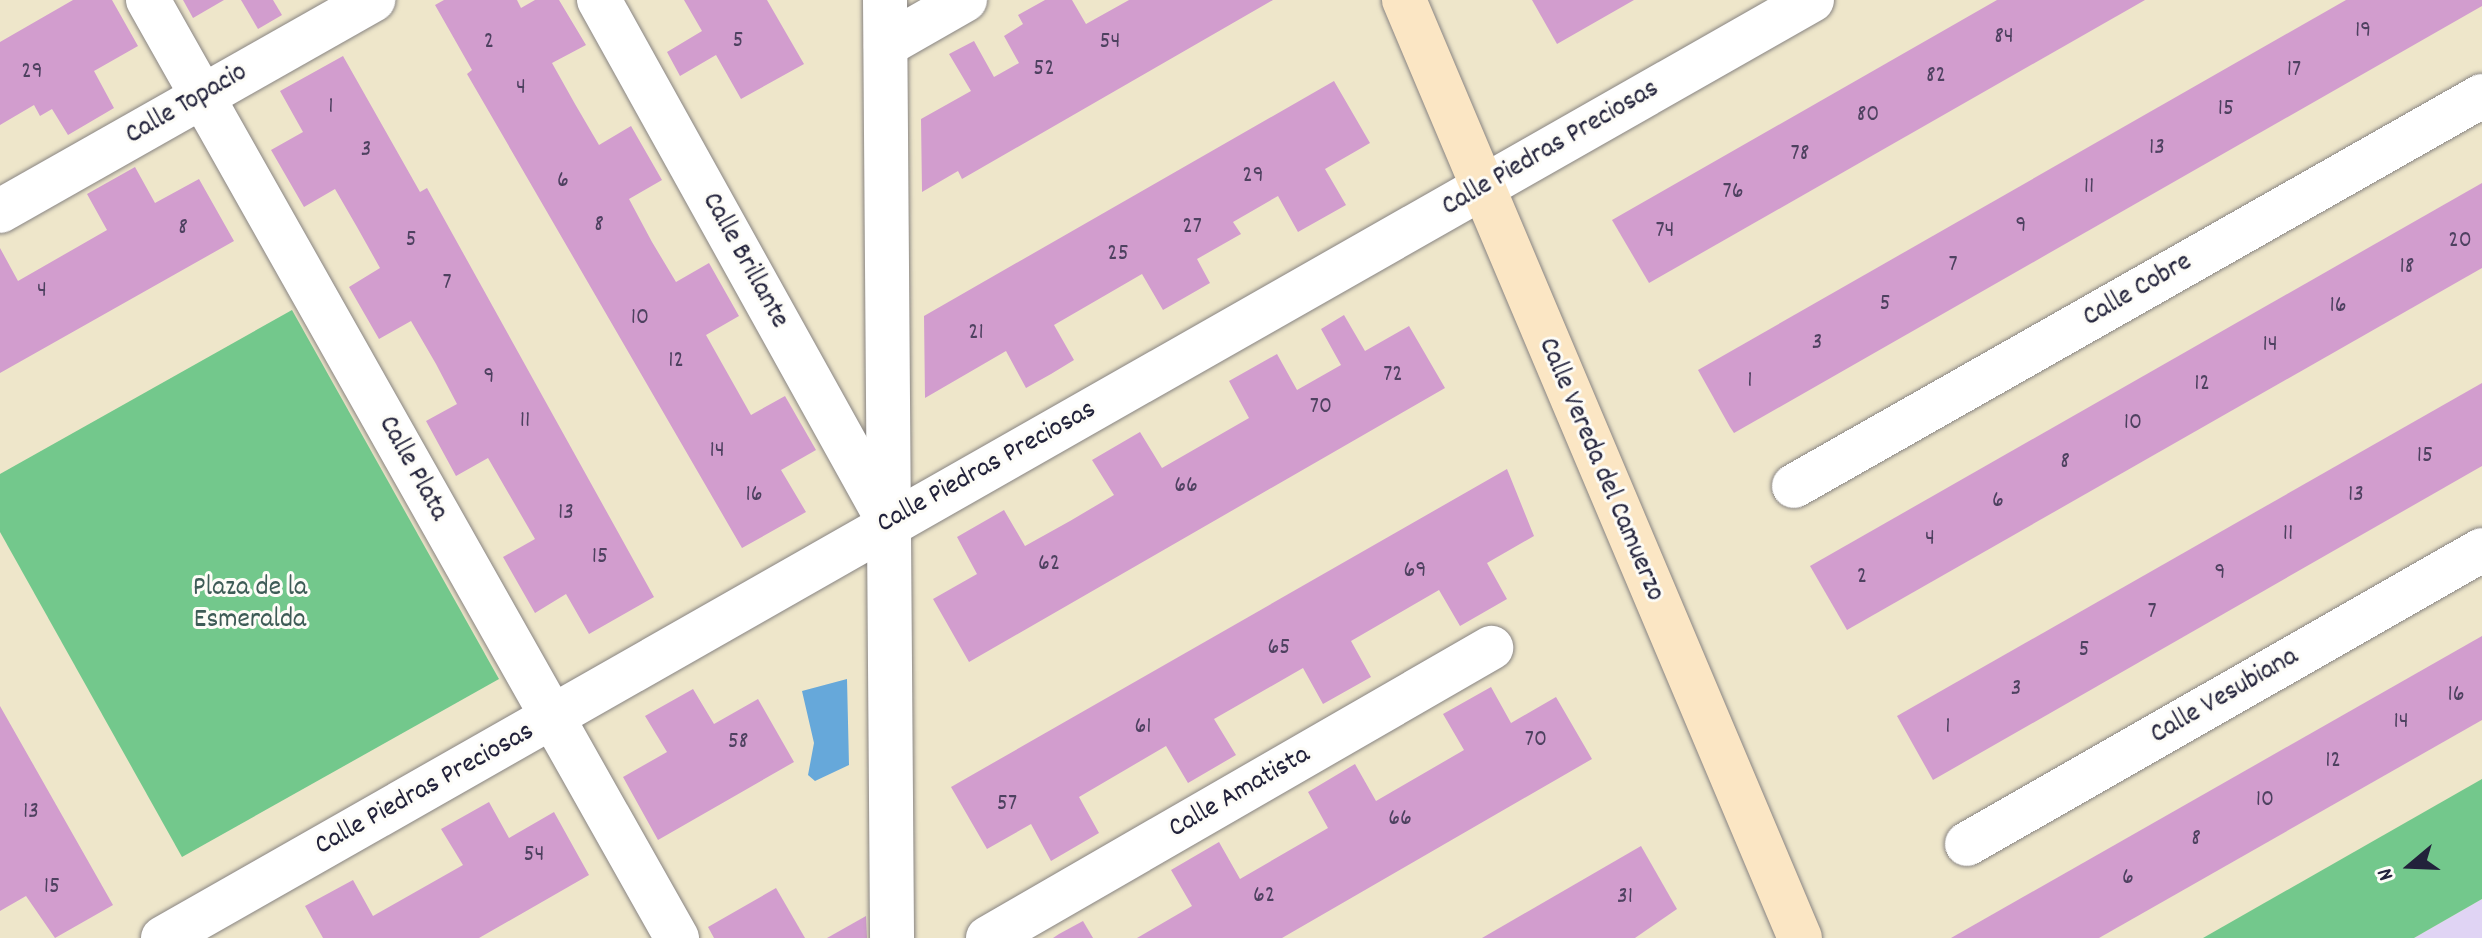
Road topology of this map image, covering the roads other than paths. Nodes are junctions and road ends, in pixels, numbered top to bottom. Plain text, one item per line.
1 (148, 0) edge
2 (373, 0) edge
3 (599, 0) edge
4 (885, 0) edge
5 (965, 0) edge
6 (1404, 0) edge
7 (1812, 0) edge
8 (886, 45) junction
9 (203, 96) junction
10 (2482, 96) edge
11 (1481, 189) junction
12 (0, 211) edge
13 (1794, 486) dead end
14 (889, 523) junction
15 (2482, 550) edge
16 (1491, 648) dead end
17 (551, 719) junction
18 (1967, 844) dead end
19 (163, 938) edge
20 (677, 938) edge
21 (892, 938) edge
22 (988, 938) edge
23 (1800, 938) edge

1 - 9 street, Calle Plata
2 - 9 street, Calle Topacio
3 - 14 street, Calle Brillante
4 - 8 street
5 - 8 street
6 - 11 street, Calle Vereda del Camuerzo
7 - 11 street, Calle Piedras Preciosas
8 - 14 street
9 - 12 street, Calle Topacio
9 - 17 street, Calle Plata
10 - 13 street, Calle Cobre
11 - 14 street, Calle Piedras Preciosas
11 - 23 street, Calle Vereda del Camuerzo
14 - 17 street, Calle Piedras Preciosas
14 - 21 street
15 - 18 street, Calle Vesubiana
16 - 22 street, Calle Amatista
17 - 19 street, Calle Piedras Preciosas
17 - 20 street, Calle Plata

